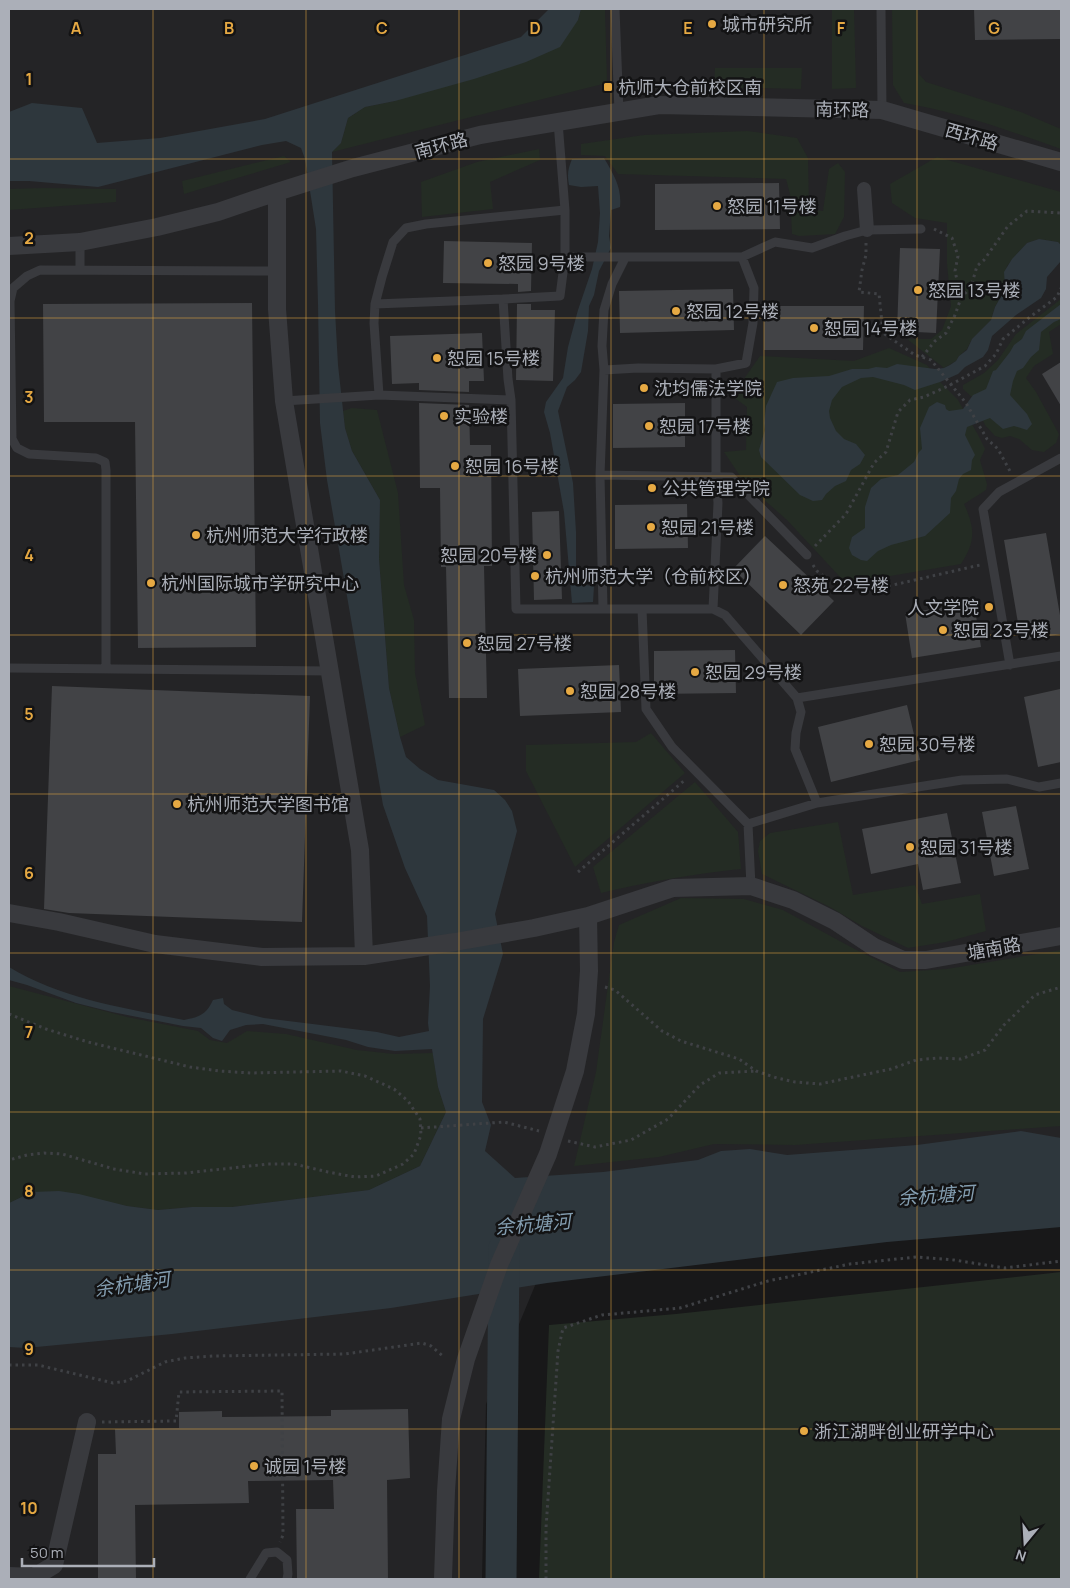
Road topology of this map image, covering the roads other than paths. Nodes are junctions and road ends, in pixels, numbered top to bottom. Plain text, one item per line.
1 (615, 9) edge
2 (881, 9) edge
3 (882, 110) junction
4 (619, 112) junction
5 (558, 122) junction
6 (1061, 162) edge
7 (864, 189) dead end
8 (283, 190) junction
9 (565, 210) junction
10 (921, 229) road end
11 (867, 230) junction
12 (80, 242) junction
13 (9, 246) edge
14 (565, 257) junction
15 (742, 257) junction
16 (625, 258) junction
17 (80, 270) junction
18 (277, 271) junction
19 (503, 299) junction
20 (375, 304) junction
21 (716, 369) junction
22 (604, 370) junction
23 (379, 395) junction
24 (511, 400) junction
25 (284, 401) junction
26 (1061, 458) edge
27 (600, 475) junction
28 (716, 476) junction
29 (807, 555) road end
30 (603, 608) junction
31 (642, 609) junction
32 (712, 609) junction
33 (1061, 656) edge
34 (1010, 665) junction
35 (9, 668) edge
36 (106, 669) junction
37 (330, 671) junction
38 (797, 698) junction
39 (1061, 783) edge
40 (817, 803) junction
41 (748, 824) junction
42 (751, 886) junction
43 (9, 913) edge
44 (588, 916) junction
45 (1061, 936) edge
46 (364, 956) junction
47 (86, 1422) road end
48 (9, 1576) edge
49 (35, 1578) edge
50 (250, 1579) edge
51 (287, 1579) edge
52 (444, 1579) edge

1 - 4 lane
2 - 3 lane
3 - 4 street, 南环路
3 - 6 street, 西环路
4 - 5 street, 南环路
5 - 8 street, 南环路
5 - 9 lane
7 - 11 street
8 - 12 street, 南环路
8 - 18 street
9 - 14 lane
9 - 20 lane
10 - 11 lane
11 - 15 lane
12 - 13 street, 南环路
12 - 17 lane
14 - 16 lane
14 - 19 lane
15 - 16 lane
15 - 21 lane
16 - 22 lane
17 - 18 lane
17 - 36 lane
18 - 25 street
19 - 20 lane
19 - 24 lane
20 - 23 lane
21 - 22 lane
21 - 28 lane
22 - 27 lane
23 - 24 lane
23 - 25 lane
24 - 30 lane
25 - 37 street
26 - 34 lane
27 - 28 lane
27 - 30 lane
28 - 29 lane
28 - 32 lane
30 - 31 lane
31 - 32 lane
31 - 41 lane
32 - 38 lane
33 - 34 lane
34 - 38 lane
35 - 36 lane
36 - 37 lane
37 - 46 street
38 - 40 lane
39 - 40 lane
40 - 41 lane
41 - 42 lane
42 - 44 street, 塘南路
42 - 45 street, 塘南路
43 - 46 street, 塘南路
44 - 46 street, 塘南路
44 - 52 street
47 - 49 street
48 - 49 street
50 - 51 lane

